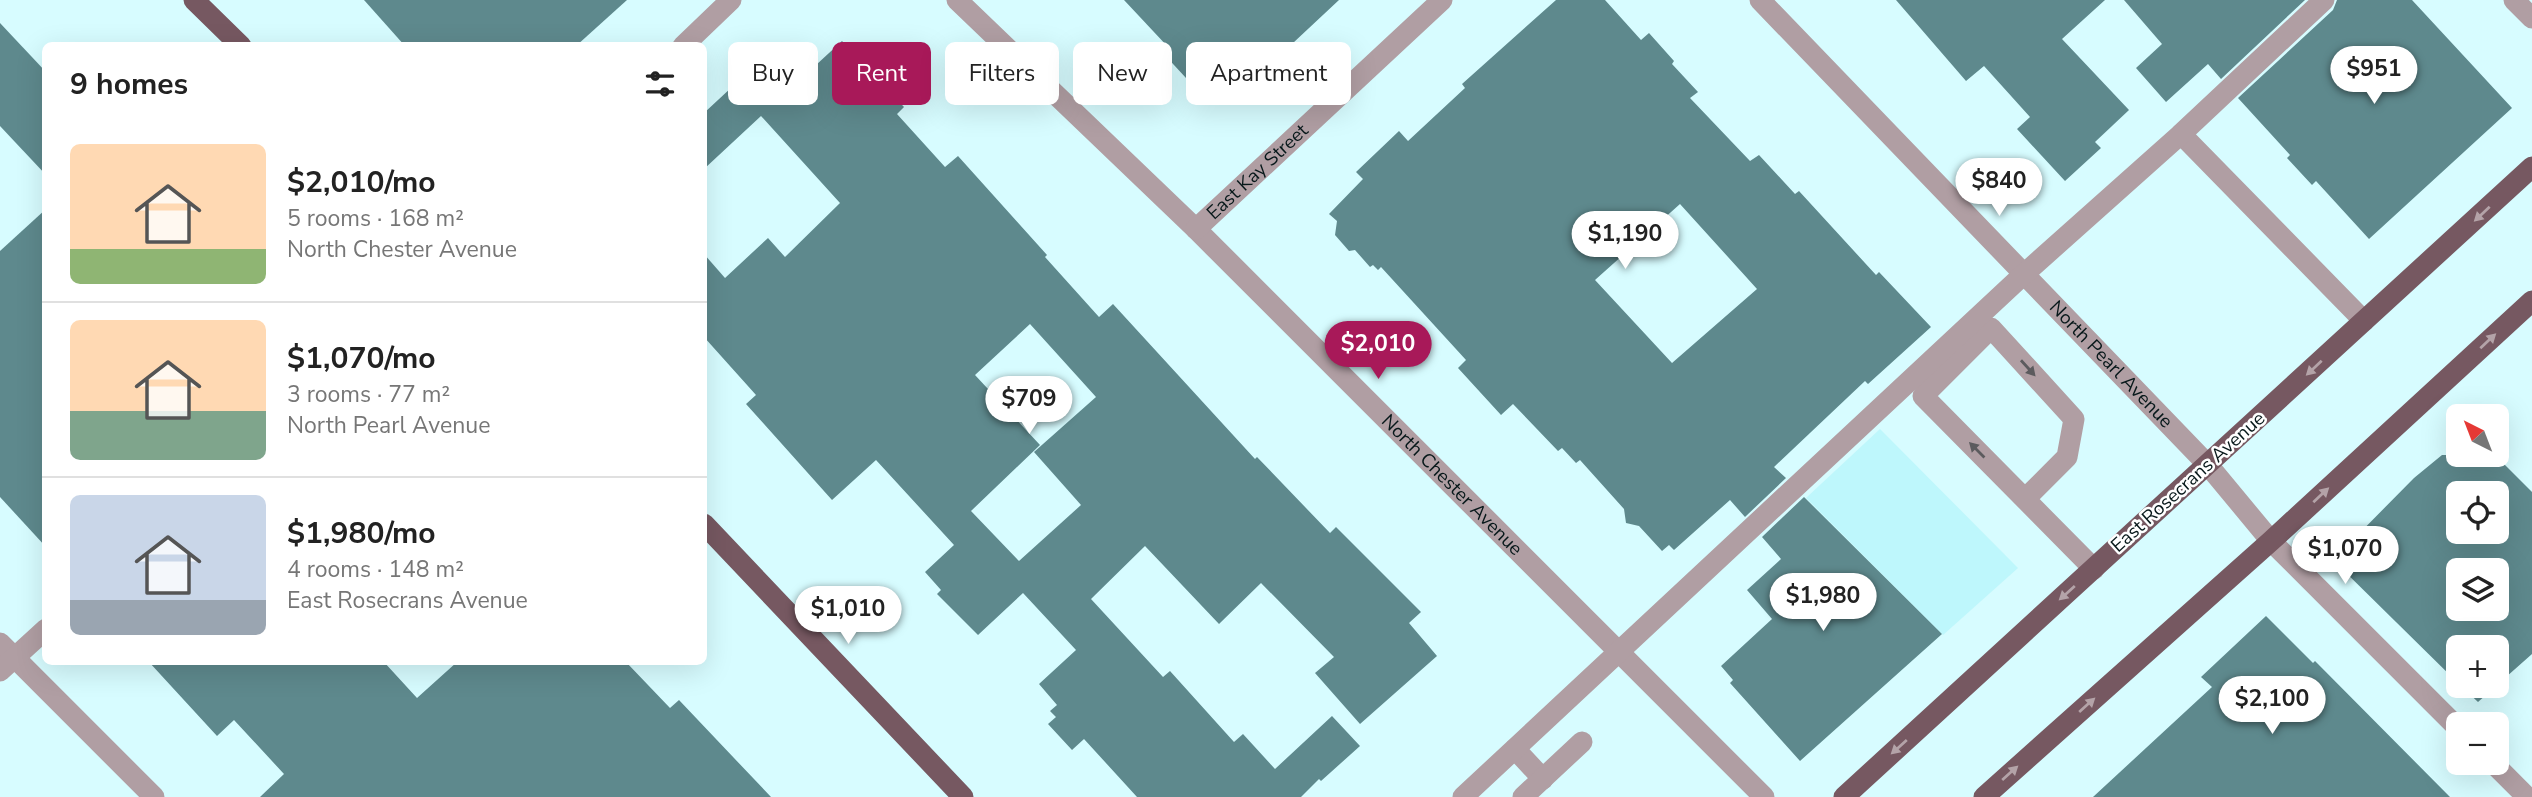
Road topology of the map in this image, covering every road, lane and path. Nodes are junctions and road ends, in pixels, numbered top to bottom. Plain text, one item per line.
1 (194, 0) edge
2 (731, 0) edge
3 (957, 0) edge
4 (1442, 0) edge
5 (1760, 0) edge
6 (2324, 0) edge
7 (2514, 0) edge
8 (2532, 18) edge
9 (237, 42) edge
10 (687, 42) edge
11 (2181, 134) junction
12 (2532, 167) edge
13 (1196, 229) junction
14 (2024, 274) junction
15 (2532, 301) edge
16 (2364, 321) junction
17 (2208, 465) junction
18 (2026, 498) junction
19 (707, 527) edge
20 (2271, 541) junction
21 (2094, 569) junction
22 (42, 632) edge
23 (1620, 653) junction
24 (5, 657) edge
25 (2446, 716) edge
26 (1582, 742) dead end
27 (1515, 749) junction
28 (2505, 775) edge
29 (1543, 779) junction
30 (154, 797) edge
31 (962, 797) edge
32 (1463, 797) edge
33 (1523, 797) edge
34 (1764, 797) edge
35 (1844, 797) edge
36 (1984, 797) edge
37 (2527, 797) edge

1 - 9 main road
2 - 10 street
3 - 13 street, North Chester Avenue
4 - 13 street, East Kay Street
5 - 14 street, North Pearl Avenue
6 - 11 street
7 - 8 street
11 - 14 street
11 - 16 street
12 -> 16 main road, East Rosecrans Avenue
13 - 23 street, North Chester Avenue
14 - 17 street, North Pearl Avenue
14 - 23 street
20 -> 15 main road
16 -> 17 main road, East Rosecrans Avenue
17 - 20 street, North Pearl Avenue
17 - 21 main road, East Rosecrans Avenue
18 -> 18 street
18 - 21 street
19 - 31 main road
20 - 25 street, North Pearl Avenue
36 -> 20 main road
21 -> 35 main road, East Rosecrans Avenue
22 - 24 street
23 - 27 street
23 - 34 street, North Chester Avenue
24 - 30 street
26 - 29 street
27 - 29 street
27 - 32 street
28 - 37 street
29 - 33 street

